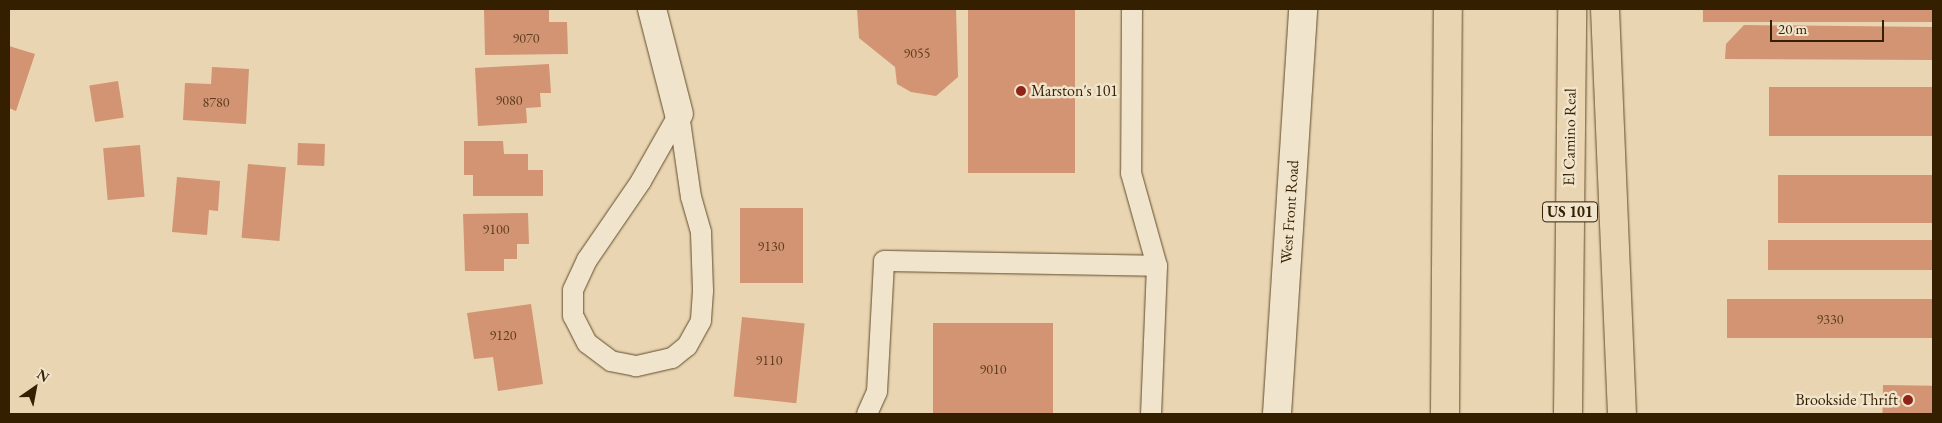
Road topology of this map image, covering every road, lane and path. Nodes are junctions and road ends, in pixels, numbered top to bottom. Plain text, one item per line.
1 (652, 9) edge
2 (1132, 9) edge
3 (1303, 9) edge
4 (1448, 9) edge
5 (1572, 9) edge
6 (1605, 9) edge
7 (679, 114) junction
8 (1157, 266) junction
9 (867, 414) edge
10 (1151, 414) edge
11 (1277, 414) edge
12 (1446, 414) edge
13 (1568, 414) edge
14 (1622, 414) edge

1 - 7 street
2 - 8 lane
3 - 11 street, West Front Road
4 - 12 highway
5 - 13 highway, El Camino Real / US 101
6 - 14 highway
7 - 7 lane
8 - 9 lane
8 - 10 lane

